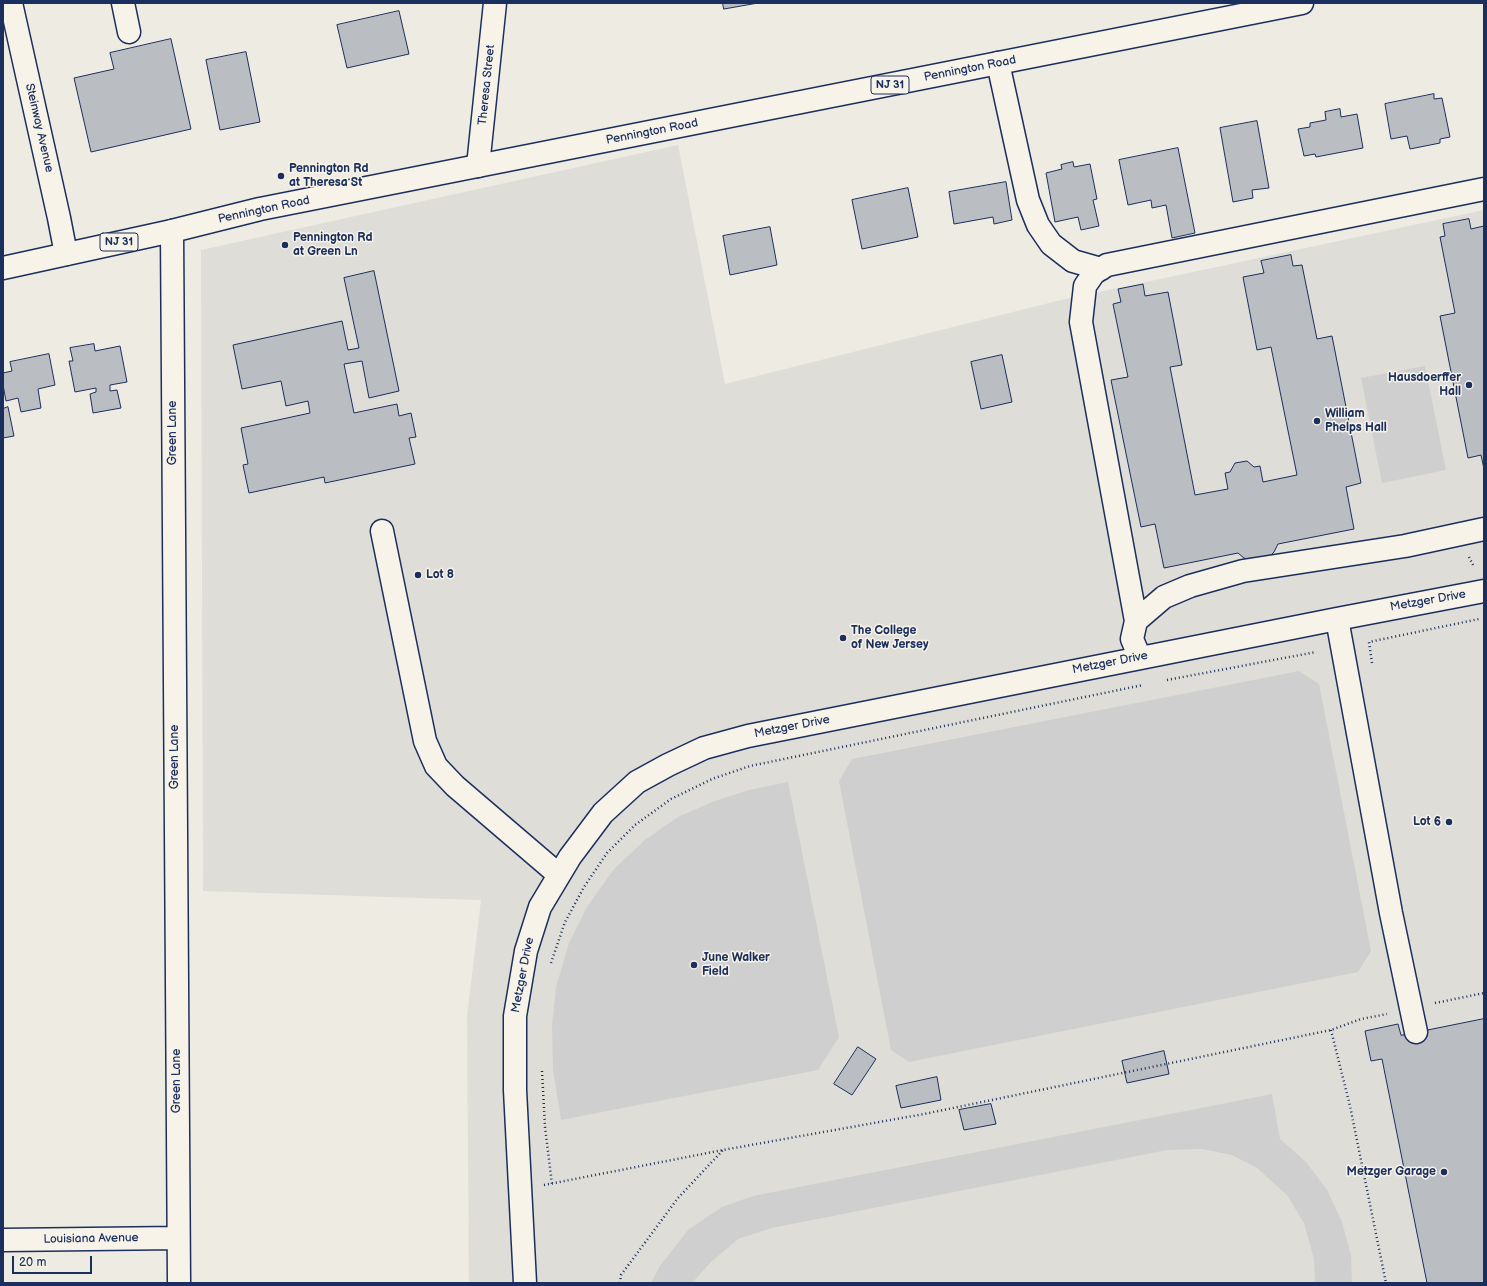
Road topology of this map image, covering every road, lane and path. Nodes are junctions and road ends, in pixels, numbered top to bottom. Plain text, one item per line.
1 (11, 3) edge
2 (123, 3) edge
3 (495, 3) edge
4 (1302, 3) edge
5 (129, 32) dead end
6 (998, 63) junction
7 (478, 166) junction
8 (1484, 189) edge
9 (172, 231) junction
10 (66, 254) junction
11 (3, 268) edge
12 (1100, 269) junction
13 (1484, 529) edge
14 (382, 531) dead end
15 (1484, 591) edge
16 (1337, 618) junction
17 (1484, 618) edge
18 (1136, 621) junction
19 (1369, 642) dead end
20 (1316, 652) dead end
21 (1140, 658) junction
22 (1166, 681) dead end
23 (1143, 685) dead end
24 (559, 875) junction
25 (550, 969) dead end
26 (1412, 1009) junction
27 (1331, 1030) junction
28 (1416, 1032) dead end
29 (542, 1068) dead end
30 (723, 1150) junction
31 (552, 1184) junction
32 (520, 1190) junction
33 (178, 1238) junction
34 (3, 1240) edge
35 (179, 1283) edge
36 (525, 1283) edge
37 (620, 1283) edge
38 (1386, 1283) edge

1 - 10 street, Steinway Avenue
2 - 5 street
3 - 7 street, Theresa Street
4 - 6 street, Pennington Road / NJ 31
6 - 7 street, Pennington Road / NJ 31
6 - 12 street
7 - 9 street, Pennington Road / NJ 31
8 - 12 street
9 - 10 street, Pennington Road / NJ 31
9 - 33 street, Green Lane
10 - 11 street, Pennington Road / NJ 31
12 - 18 street
13 - 18 street
14 - 24 street
15 - 16 street, Metzger Drive
16 - 21 street, Metzger Drive
16 - 26 street
17 - 19 path
18 - 21 street
20 - 22 path
21 - 24 street, Metzger Drive
23 - 25 path
24 - 32 street, Metzger Drive
26 - 27 path
26 - 28 street
27 - 30 path
27 - 38 path
29 - 31 path
30 - 31 path
30 - 37 path
31 - 32 path
32 - 36 street, Metzger Drive
33 - 34 street, Louisiana Avenue
33 - 35 street, Green Lane

